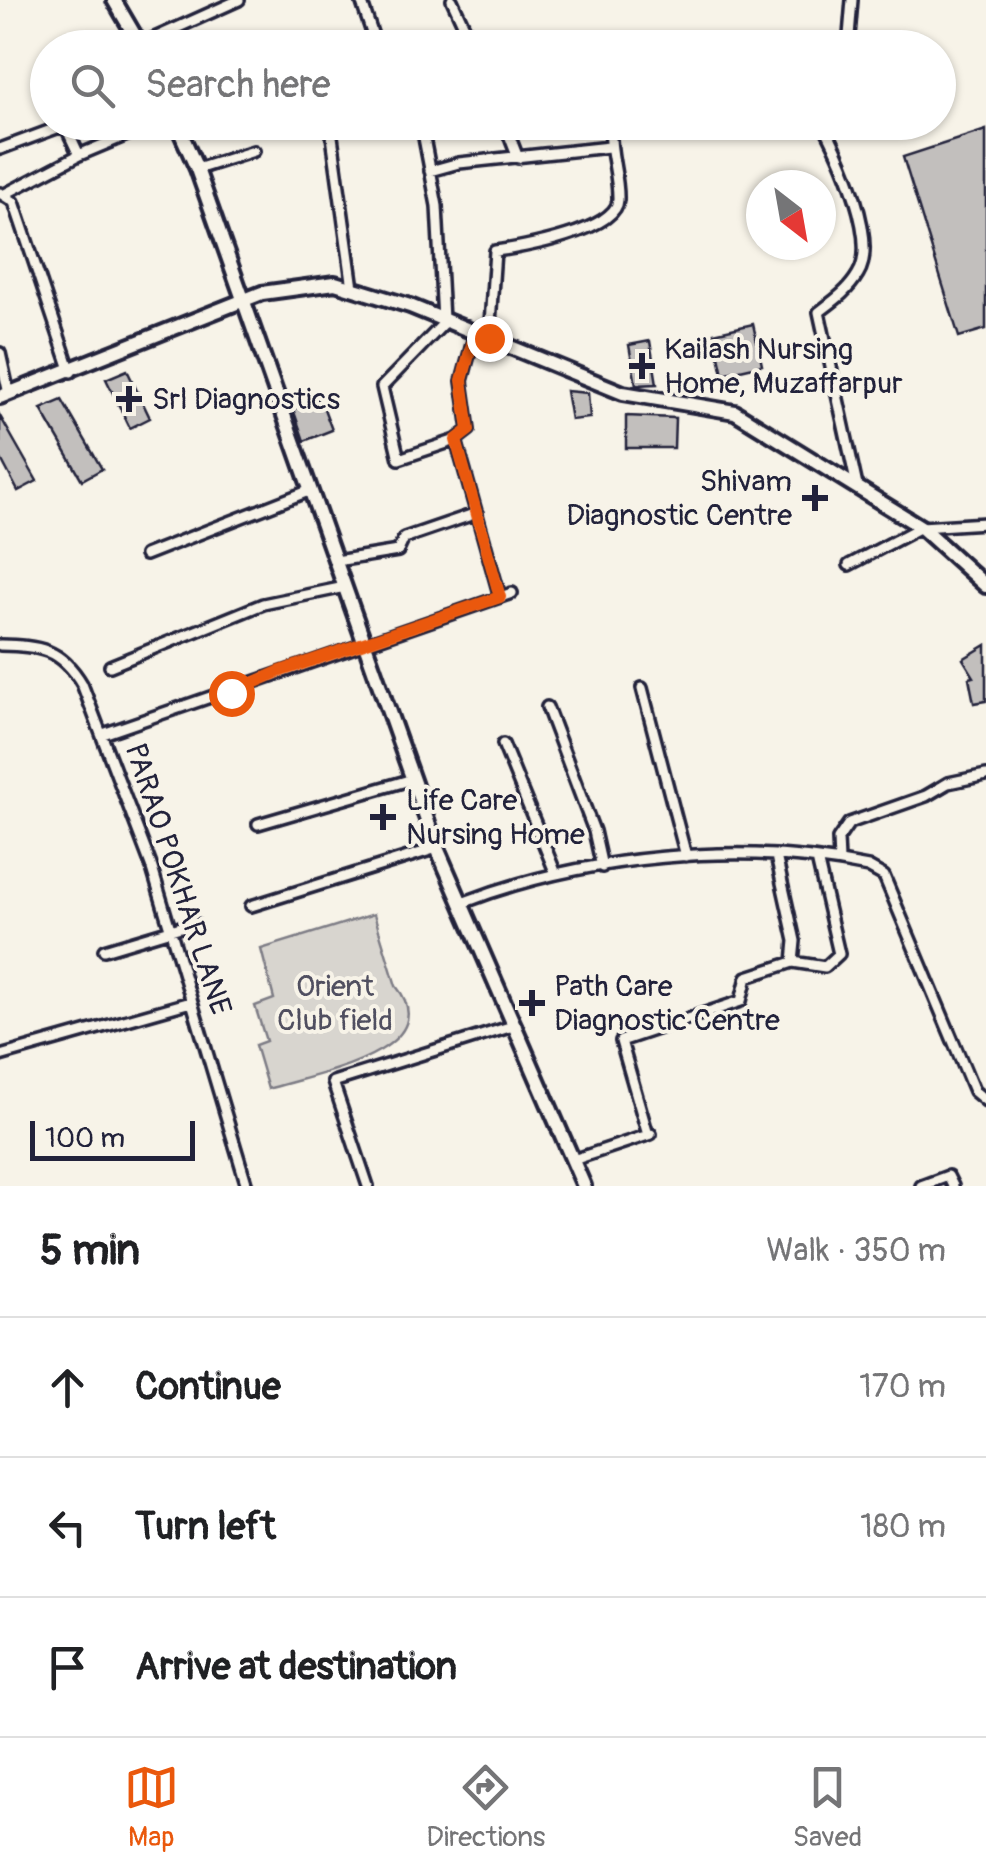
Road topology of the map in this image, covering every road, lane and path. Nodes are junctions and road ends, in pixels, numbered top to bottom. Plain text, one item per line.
1 (114, 0) edge
2 (239, 0) edge
3 (361, 0) edge
4 (452, 0) edge
5 (852, 0) edge
6 (132, 30) edge
7 (176, 30) edge
8 (372, 30) edge
9 (466, 30) edge
10 (850, 30) edge
11 (30, 138) edge
12 (74, 140) edge
13 (114, 140) edge
14 (184, 140) edge
15 (333, 140) edge
16 (424, 140) edge
17 (511, 140) edge
18 (609, 140) edge
19 (830, 140) edge
20 (608, 147) junction
21 (0, 149) edge
22 (254, 152) dead end
23 (78, 155) junction
24 (518, 158) junction
25 (198, 169) junction
26 (430, 172) junction
27 (2, 194) edge
28 (353, 288) junction
29 (244, 300) junction
30 (445, 320) junction
31 (475, 333) junction
32 (489, 338) junction
33 (0, 353) edge
34 (71, 372) junction
35 (4, 396) edge
36 (456, 440) junction
37 (857, 486) junction
38 (311, 490) junction
39 (477, 514) junction
40 (986, 523) edge
41 (920, 527) junction
42 (146, 555) dead end
43 (336, 562) junction
44 (849, 565) dead end
45 (345, 586) junction
46 (986, 586) edge
47 (512, 593) dead end
48 (500, 597) junction
49 (365, 643) junction
50 (0, 644) edge
51 (110, 666) dead end
52 (642, 688) dead end
53 (547, 707) dead end
54 (103, 734) junction
55 (503, 744) dead end
56 (986, 775) edge
57 (413, 779) junction
58 (258, 824) dead end
59 (436, 848) junction
60 (686, 856) junction
61 (776, 856) junction
62 (816, 859) junction
63 (839, 860) junction
64 (602, 867) junction
65 (556, 874) junction
66 (462, 903) junction
67 (251, 906) dead end
68 (194, 924) dead end
69 (171, 932) junction
70 (104, 950) dead end
71 (793, 962) junction
72 (192, 1002) junction
73 (516, 1025) junction
74 (0, 1056) edge
75 (986, 1100) edge
76 (573, 1160) junction
77 (246, 1186) edge
78 (368, 1186) edge
79 (584, 1186) edge
80 (921, 1186) edge
81 (953, 1186) edge

1 - 6 main road
2 - 7 street
3 - 8 street
4 - 9 street
5 - 10 street
11 - 21 street
12 - 23 street
13 - 23 street
14 - 25 main road
15 - 28 street
16 - 26 street
17 - 24 street
18 - 20 street
19 - 37 street
20 - 24 street
20 - 32 street
22 - 25 street
23 - 27 street
24 - 26 street
25 - 29 main road
26 - 30 street
27 - 34 street
28 - 29 main road
28 - 30 main road
29 - 34 main road
29 - 38 main road
30 - 31 main road
30 - 36 street
31 - 32 main road
31 - 36 street
32 - 37 main road
33 - 35 street
34 - 35 main road
36 - 39 street
37 - 41 main road
38 - 42 street
38 - 43 main road
39 - 43 street
39 - 48 street
40 - 41 street
41 - 44 street
41 - 46 main road
43 - 45 main road
45 - 49 main road
45 - 51 street
47 - 48 street
48 - 49 street
49 - 54 street
49 - 57 main road
50 - 54 street, PARAO POKHAR LANE
52 - 60 street
53 - 64 street
54 - 69 street, PARAO POKHAR LANE
55 - 65 street
56 - 63 street
57 - 58 street
57 - 59 main road
59 - 66 main road
59 - 67 street
60 - 61 street
60 - 64 street
61 - 62 street
61 - 71 street
62 - 63 street
62 - 71 street
63 - 75 street
64 - 65 street
65 - 66 street
66 - 73 main road
68 - 69 street
69 - 70 street
69 - 72 street, PARAO POKHAR LANE
71 - 76 street
72 - 74 street
72 - 77 street, PARAO POKHAR LANE
73 - 76 main road
73 - 78 street
76 - 79 main road
80 - 81 street

